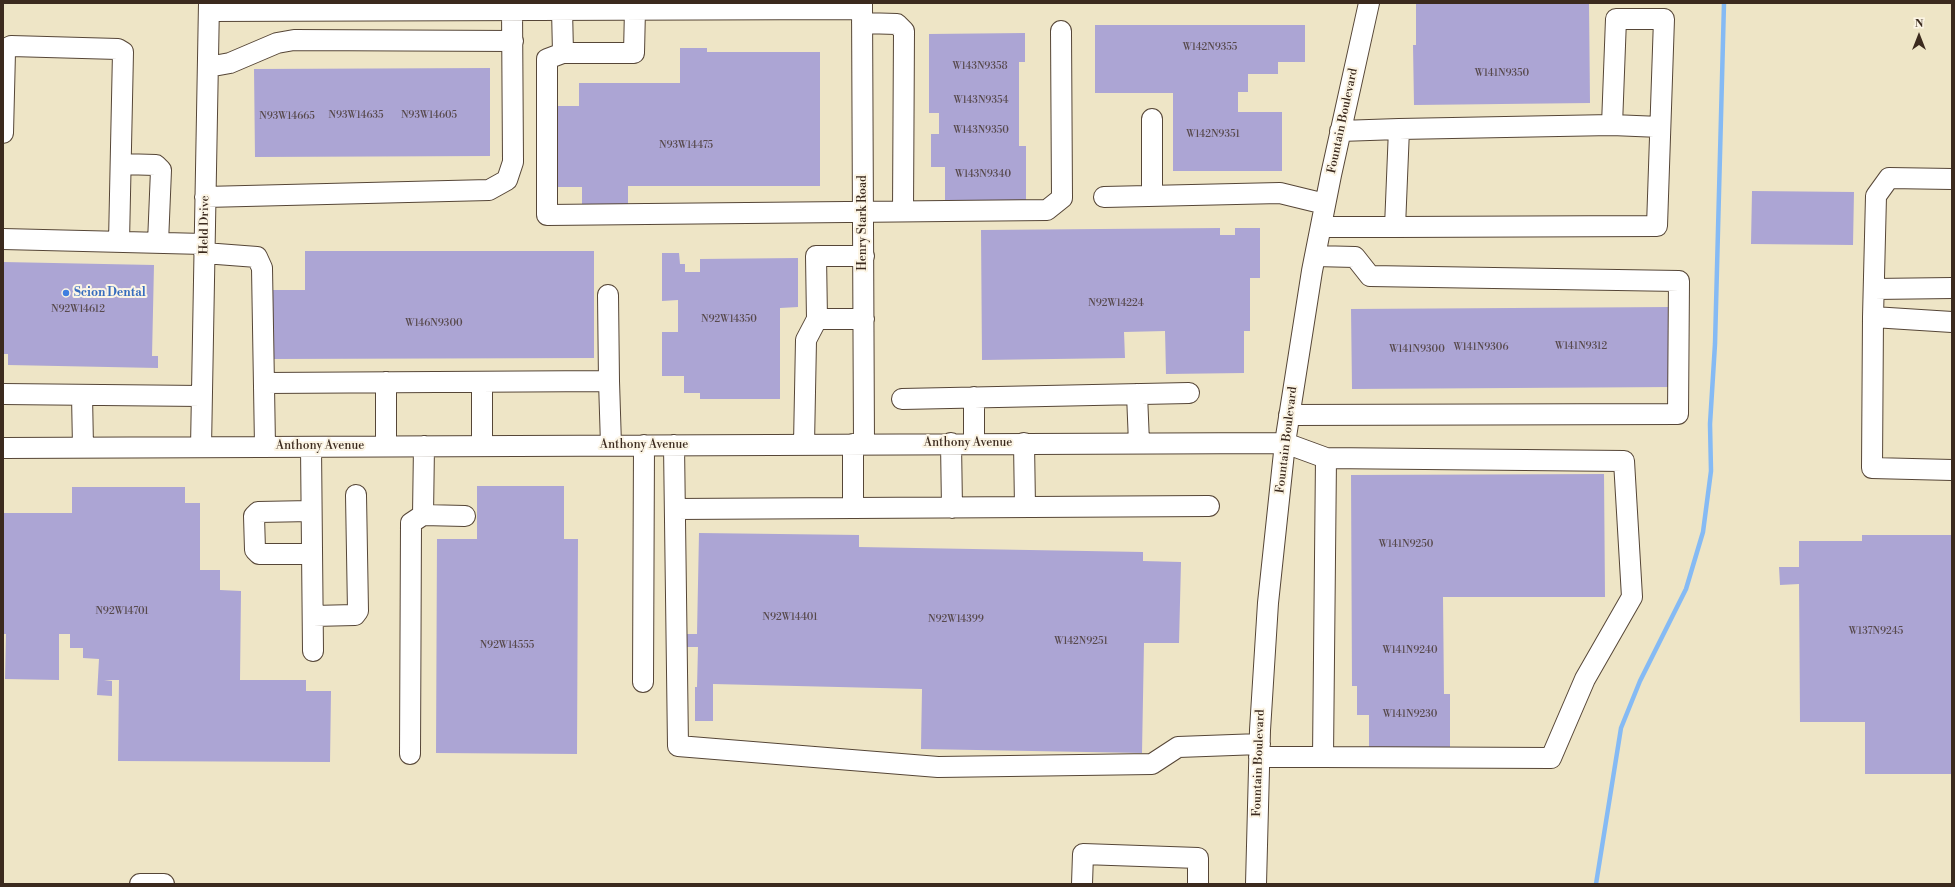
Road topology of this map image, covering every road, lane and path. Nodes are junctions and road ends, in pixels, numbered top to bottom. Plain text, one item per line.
1 (1369, 3) edge
2 (672, 6) edge
3 (805, 6) edge
4 (209, 7) edge
5 (629, 7) edge
6 (512, 9) junction
7 (562, 9) junction
8 (862, 12) edge
9 (1061, 31) dead end
10 (512, 41) junction
11 (555, 56) junction
12 (208, 67) junction
13 (1152, 119) dead end
14 (1612, 125) junction
15 (1660, 127) junction
16 (1399, 130) junction
17 (1340, 131) junction
18 (3, 133) edge
19 (121, 164) junction
20 (1952, 179) edge
21 (1152, 196) junction
22 (205, 197) junction
23 (1104, 197) dead end
24 (1325, 204) junction
25 (863, 210) junction
26 (903, 210) junction
27 (1321, 227) junction
28 (1395, 227) junction
29 (3, 239) edge
30 (119, 242) junction
31 (158, 243) junction
32 (204, 248) junction
33 (864, 256) junction
34 (1315, 256) junction
35 (1952, 288) edge
36 (1874, 289) junction
37 (608, 295) dead end
38 (1874, 317) junction
39 (817, 319) junction
40 (864, 319) junction
41 (1952, 322) edge
42 (609, 381) junction
43 (386, 382) junction
44 (482, 382) junction
45 (264, 383) junction
46 (1189, 393) dead end
47 (3, 394) edge
48 (1137, 394) junction
49 (82, 395) junction
50 (201, 396) junction
51 (974, 397) junction
52 (902, 399) dead end
53 (1289, 415) junction
54 (951, 443) junction
55 (974, 443) junction
56 (1024, 443) junction
57 (1138, 443) junction
58 (1285, 443) junction
59 (804, 444) junction
60 (859, 444) junction
61 (482, 445) junction
62 (611, 445) junction
63 (644, 445) junction
64 (674, 445) junction
65 (265, 446) junction
66 (386, 446) junction
67 (424, 446) junction
68 (83, 447) junction
69 (201, 447) junction
70 (311, 447) junction
71 (3, 448) edge
72 (1326, 458) junction
73 (1952, 470) edge
74 (356, 495) dead end
75 (1209, 506) dead end
76 (1025, 507) junction
77 (852, 508) junction
78 (952, 508) junction
79 (675, 509) junction
80 (312, 511) junction
81 (424, 515) junction
82 (465, 516) dead end
83 (312, 554) junction
84 (313, 616) junction
85 (313, 651) dead end
86 (643, 682) dead end
87 (1259, 751) junction
88 (410, 754) dead end
89 (1323, 757) junction
90 (140, 884) edge
91 (164, 884) edge
92 (1082, 884) edge
93 (1198, 884) edge
94 (1256, 884) edge

1 - 17 street, Fountain Boulevard
2 - 3 street
2 - 5 street
3 - 8 street
4 - 6 street
4 - 12 street, Held Drive
5 - 7 street
5 - 11 street
6 - 7 street
6 - 10 street
7 - 11 street
8 - 25 street, Henry Stark Road
8 - 26 street
9 - 26 street
10 - 12 street
10 - 22 street
11 - 25 street
12 - 22 street, Held Drive
13 - 21 street
14 - 15 street
14 - 15 street
14 - 16 street
15 - 28 street
16 - 17 street
16 - 28 street
17 - 24 street, Fountain Boulevard
18 - 19 street
19 - 30 street
19 - 31 street
20 - 36 street
21 - 23 street
21 - 24 street
22 - 32 street, Held Drive
24 - 27 street, Fountain Boulevard
25 - 26 street
25 - 33 street, Henry Stark Road
27 - 28 street
27 - 34 street, Fountain Boulevard
29 - 30 street
30 - 31 street
31 - 32 street
32 - 45 street
32 - 50 street, Held Drive
33 - 39 street
33 - 40 street, Henry Stark Road
34 - 53 street, Fountain Boulevard
34 - 53 street
35 - 36 street
36 - 38 street
37 - 42 street
38 - 41 street
38 - 73 street
39 - 40 street
39 - 59 street
40 - 60 street, Henry Stark Road
42 - 44 street
42 - 62 street
43 - 44 street
43 - 45 street
43 - 66 street
44 - 61 street
45 - 65 street
46 - 48 street
47 - 49 street
48 - 51 street
48 - 57 street
49 - 50 street
49 - 68 street
50 - 69 street, Held Drive
51 - 52 street
51 - 55 street
53 - 58 street, Fountain Boulevard
54 - 55 street, Anthony Avenue
54 - 60 street, Anthony Avenue
54 - 78 street
55 - 56 street, Anthony Avenue
56 - 57 street, Anthony Avenue
56 - 76 street
57 - 58 street, Anthony Avenue
58 - 72 street
58 - 87 street, Fountain Boulevard
59 - 60 street, Anthony Avenue
59 - 64 street, Anthony Avenue
60 - 77 street, Henry Stark Road
61 - 62 street, Anthony Avenue
61 - 67 street, Anthony Avenue
62 - 63 street, Anthony Avenue
63 - 64 street, Anthony Avenue
63 - 86 street
64 - 79 street
65 - 69 street, Anthony Avenue
65 - 70 street, Anthony Avenue
66 - 67 street, Anthony Avenue
66 - 70 street, Anthony Avenue
67 - 81 street
68 - 69 street, Anthony Avenue
68 - 71 street, Anthony Avenue
70 - 80 street
72 - 89 street
72 - 89 street
74 - 84 street
75 - 76 street
76 - 78 street
77 - 78 street
77 - 79 street
79 - 87 street
80 - 83 street
80 - 83 street
81 - 82 street
81 - 88 street
83 - 84 street
84 - 85 street
87 - 89 street
87 - 94 street, Fountain Boulevard
90 - 91 street
92 - 93 street

